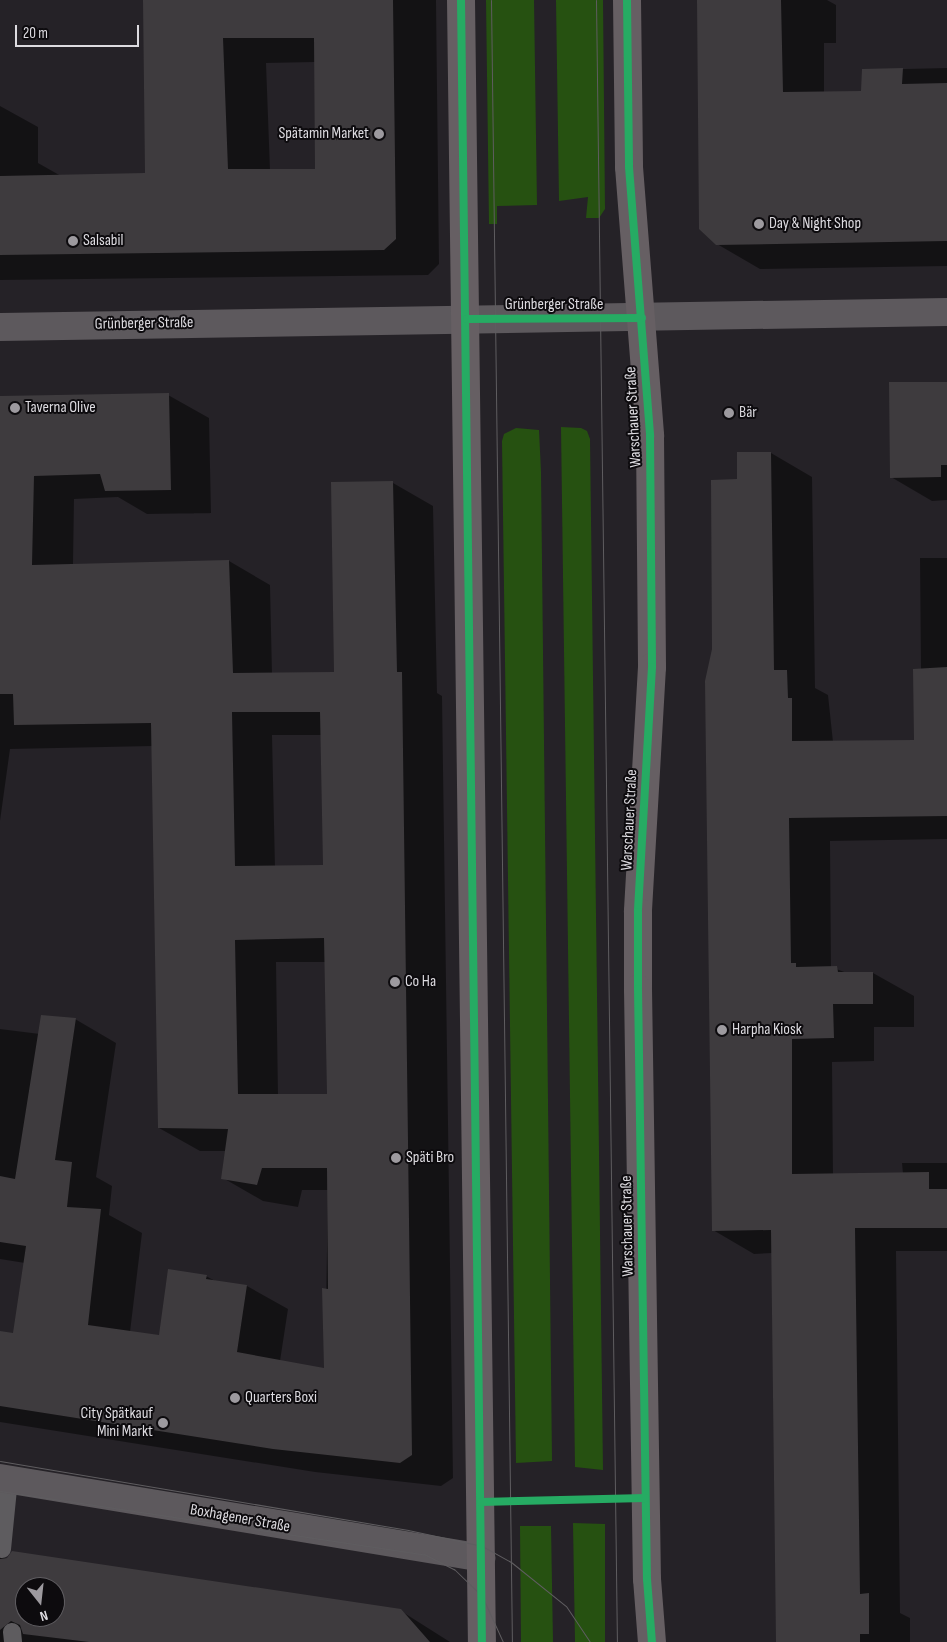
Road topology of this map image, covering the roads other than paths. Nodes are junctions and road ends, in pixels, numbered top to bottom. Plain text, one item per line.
1 (461, 0) edge
2 (627, 0) edge
3 (947, 312) edge
4 (642, 318) junction
5 (467, 319) junction
6 (0, 327) edge
7 (5, 1479) edge
8 (2, 1549) dead end
9 (481, 1558) junction
10 (482, 1642) edge
11 (652, 1642) edge

1 - 5 main road
2 - 4 main road, Warschauer Straße
3 - 4 street, Grünberger Straße
4 - 5 street, Grünberger Straße
4 - 11 main road, Warschauer Straße
5 - 6 street, Grünberger Straße
5 - 9 main road
7 - 8 lane
7 - 9 street, Boxhagener Straße
9 - 10 main road

